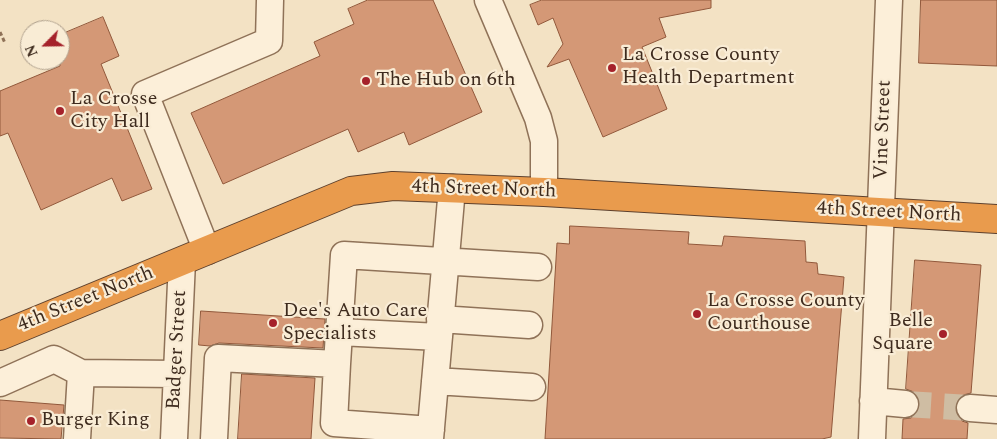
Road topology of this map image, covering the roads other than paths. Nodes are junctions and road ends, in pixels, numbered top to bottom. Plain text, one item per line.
1 (270, 0) edge
2 (488, 0) edge
3 (889, 0) edge
4 (452, 188) junction
5 (544, 192) junction
6 (880, 213) junction
7 (997, 219) edge
8 (207, 251) junction
9 (446, 260) junction
10 (182, 261) junction
11 (538, 267) dead end
12 (529, 325) dead end
13 (440, 328) junction
14 (339, 332) junction
15 (0, 336) edge
16 (218, 358) junction
17 (337, 364) junction
18 (177, 366) junction
19 (80, 373) junction
20 (435, 381) junction
21 (0, 383) edge
22 (532, 387) dead end
23 (873, 401) junction
24 (905, 404) tunnel mouth
25 (970, 408) tunnel mouth
26 (997, 410) edge
27 (175, 412) junction
28 (215, 427) edge
29 (431, 434) edge
30 (77, 439) edge
31 (174, 439) edge
32 (872, 439) edge

1 - 8 street
2 - 5 street
3 - 6 street, Vine Street
4 - 5 highway, 4th Street North
4 - 8 highway, 4th Street North
4 - 9 street
5 - 6 highway, 4th Street North
6 - 7 highway, 4th Street North
6 - 23 street, Vine Street
8 - 10 highway, 4th Street North
9 - 11 street
9 - 13 street
9 - 14 street
10 - 15 highway, 4th Street North
10 - 18 street, Badger Street
12 - 13 street
13 - 14 street
13 - 20 street
14 - 17 street
16 - 17 street
16 - 18 street
16 - 28 street
17 - 29 street
18 - 19 street
18 - 27 street, Badger Street
19 - 21 street
19 - 30 street
20 - 22 street
20 - 29 street
23 - 24 street
23 - 32 street, Vine Street
25 - 26 street
27 - 28 street
27 - 31 street, Badger Street

